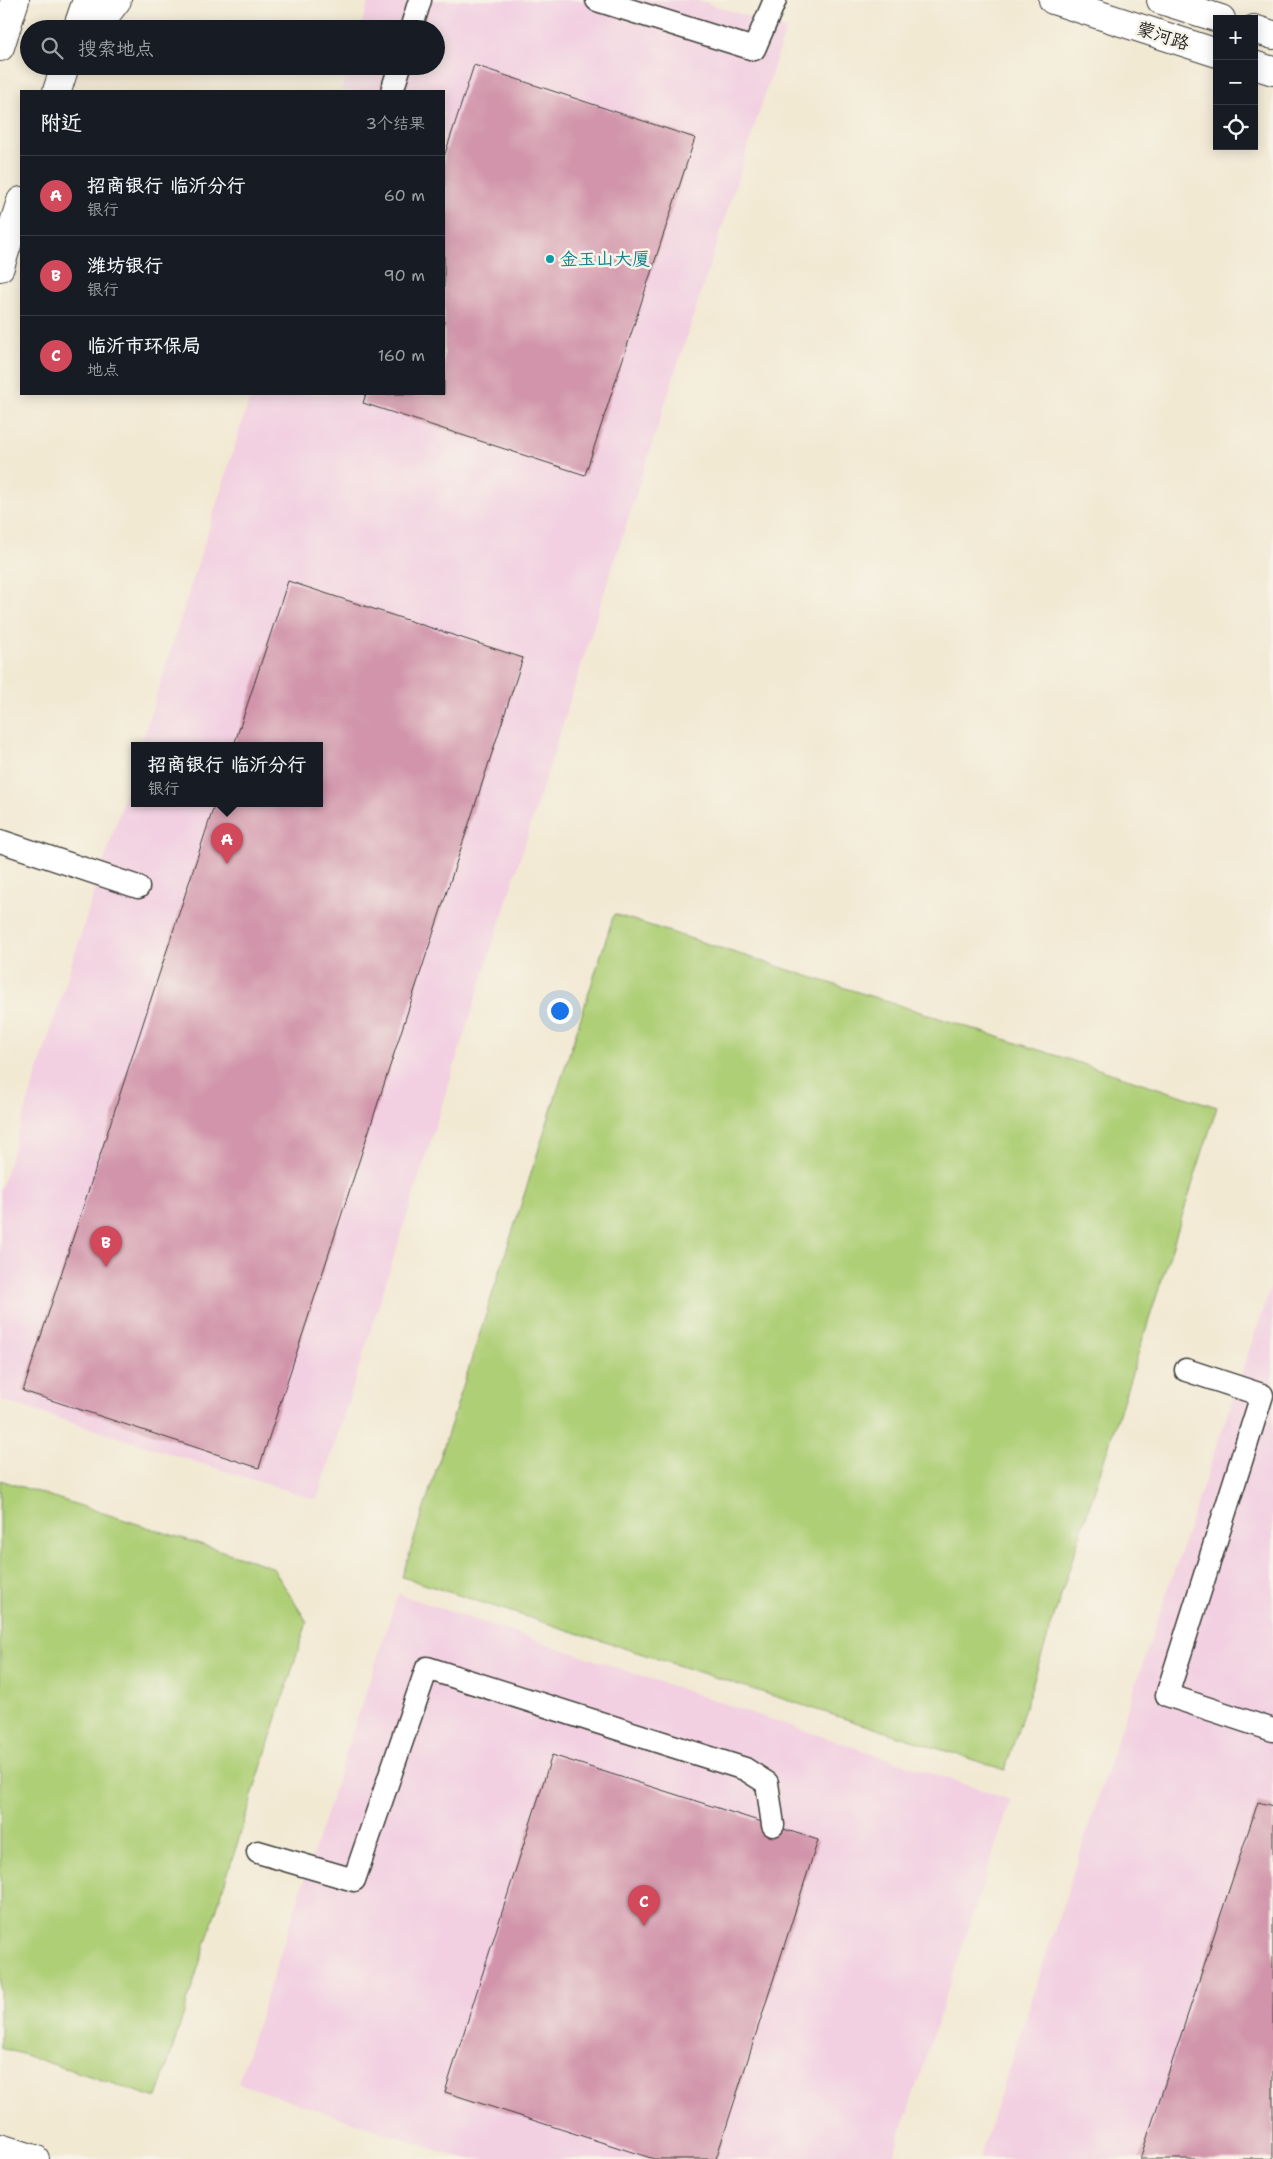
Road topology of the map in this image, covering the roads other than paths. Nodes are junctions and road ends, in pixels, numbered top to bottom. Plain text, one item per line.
1 (2, 0) edge
2 (15, 0) edge
3 (87, 0) edge
4 (117, 0) edge
5 (420, 0) edge
6 (597, 0) edge
7 (775, 0) edge
8 (1053, 0) edge
9 (1161, 0) edge
10 (1213, 16) edge
11 (80, 20) edge
12 (102, 20) edge
13 (414, 20) edge
14 (0, 24) edge
15 (1258, 30) edge
16 (1273, 35) edge
17 (0, 47) edge
18 (1213, 52) edge
19 (1258, 66) edge
20 (1273, 71) edge
21 (397, 75) edge
22 (392, 90) edge
23 (20, 204) edge
24 (0, 267) edge
25 (0, 841) edge
26 (138, 887) dead end
27 (1186, 1370) dead end
28 (1273, 1730) edge
29 (773, 1825) dead end
30 (258, 1852) dead end
31 (0, 2148) edge
32 (35, 2159) edge

1 - 14 street
2 - 17 street
3 - 11 street
4 - 12 street
5 - 13 lane
6 - 7 lane
8 - 18 street, 蒙河路
9 - 10 street, 蒙河路
15 - 16 street
19 - 20 street
21 - 22 lane
23 - 24 street
25 - 26 lane
27 - 28 lane
29 - 30 lane
31 - 32 street

